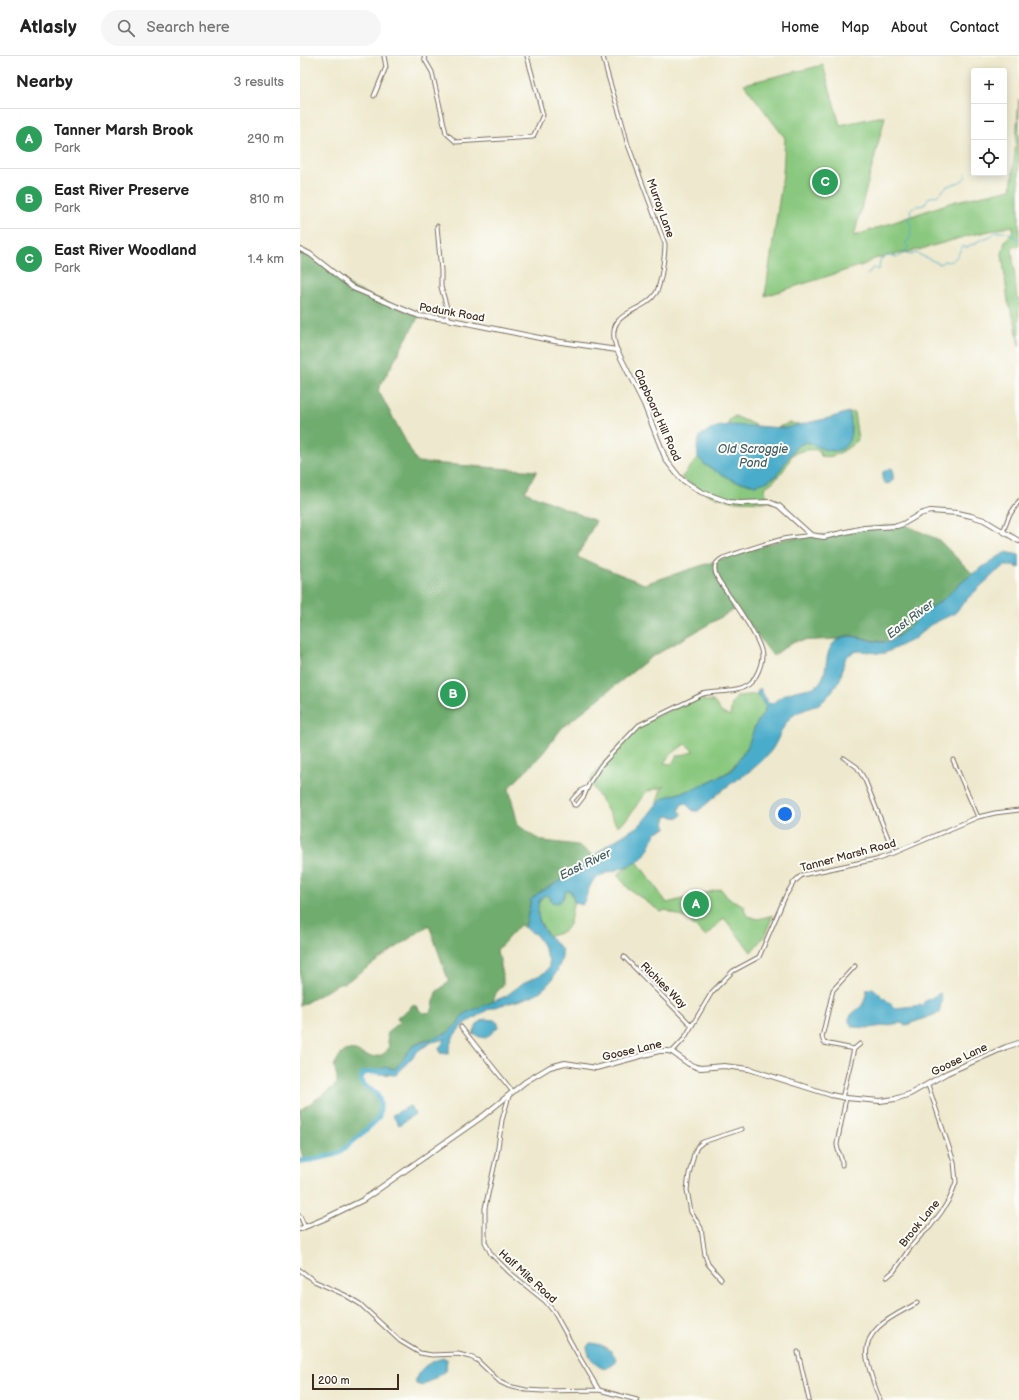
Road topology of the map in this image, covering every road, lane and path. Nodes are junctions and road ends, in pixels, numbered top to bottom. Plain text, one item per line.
1 (384, 56) edge
2 (424, 56) edge
3 (527, 56) edge
4 (603, 56) edge
5 (374, 96) dead end
6 (437, 226) dead end
7 (300, 249) edge
8 (447, 319) junction
9 (617, 350) junction
10 (1019, 501) edge
11 (1003, 532) junction
12 (811, 534) junction
13 (1019, 541) edge
14 (844, 758) dead end
15 (952, 760) dead end
16 (588, 787) junction
17 (1019, 810) edge
18 (978, 817) junction
19 (894, 853) junction
20 (624, 957) dead end
21 (855, 966) dead end
22 (692, 1026) junction
23 (461, 1027) dead end
24 (1019, 1043) edge
25 (860, 1044) dead end
26 (854, 1049) junction
27 (672, 1052) junction
28 (928, 1085) junction
29 (511, 1093) junction
30 (844, 1098) junction
31 (742, 1129) dead end
32 (842, 1165) dead end
33 (300, 1216) edge
34 (305, 1227) junction
35 (300, 1229) edge
36 (300, 1270) edge
37 (887, 1277) dead end
38 (721, 1279) dead end
39 (917, 1303) dead end
40 (798, 1352) dead end
41 (599, 1390) junction
42 (637, 1400) edge
43 (809, 1400) edge
44 (880, 1400) edge

1 - 5 street
2 - 3 street
4 - 9 street, Murray Lane
6 - 8 street
7 - 8 street, Podunk Road
8 - 9 street, Podunk Road
9 - 12 street, Clapboard Hill Road
10 - 11 street
11 - 12 street
11 - 13 street
12 - 16 street
14 - 19 street
15 - 18 street
16 - 16 street
17 - 18 street, Tanner Marsh Road
18 - 19 street, Tanner Marsh Road
19 - 22 street, Tanner Marsh Road
20 - 22 street, Richies Way
21 - 26 street
22 - 27 street, Tanner Marsh Road
23 - 29 street
24 - 28 street, Goose Lane
25 - 26 street
26 - 30 street
27 - 29 street, Goose Lane
27 - 30 street, Goose Lane
28 - 30 street, Goose Lane
28 - 37 street, Brook Lane
29 - 34 street, Goose Lane
29 - 41 street, Half Mile Road
30 - 32 street
31 - 38 street
33 - 34 street
34 - 35 street, Goose Lane
36 - 41 street
39 - 44 street
40 - 43 street
41 - 42 street

